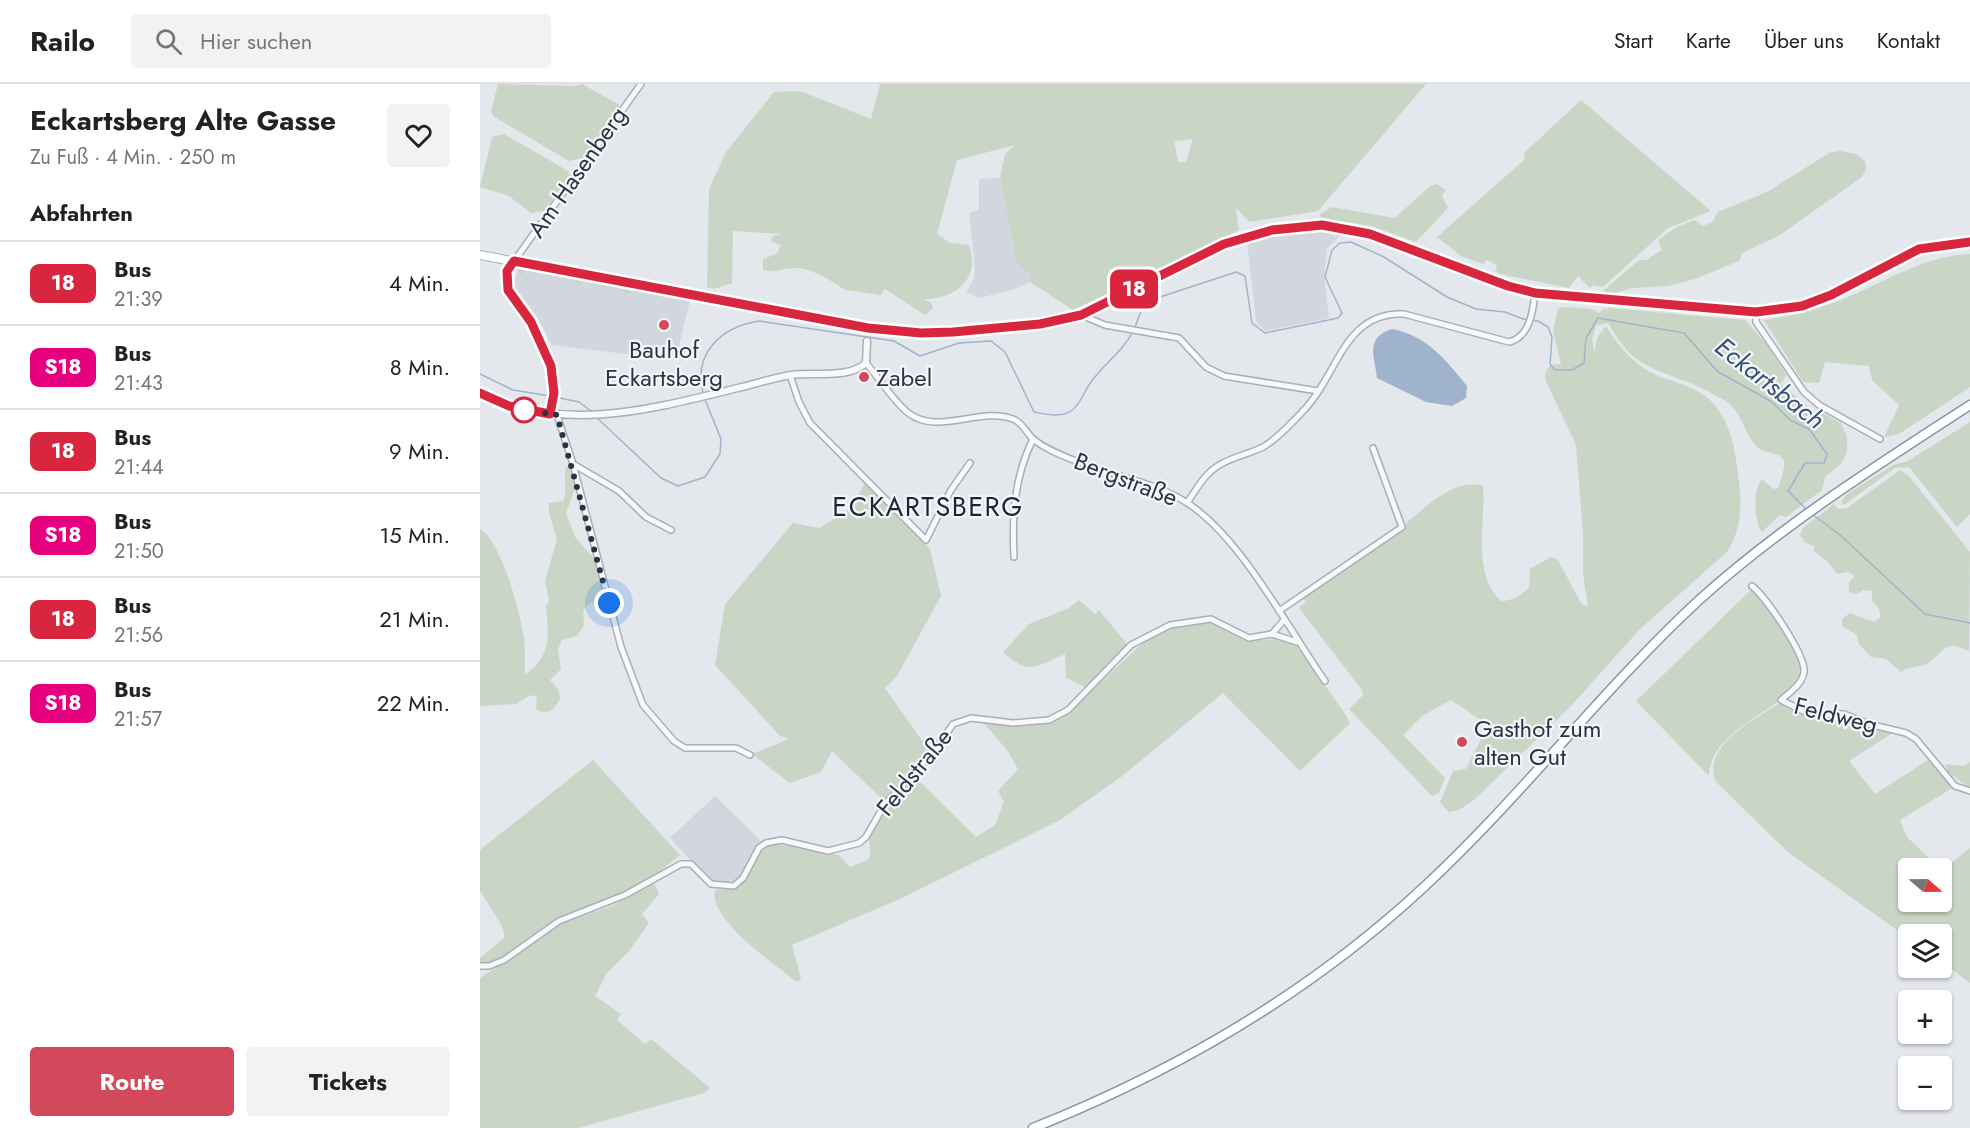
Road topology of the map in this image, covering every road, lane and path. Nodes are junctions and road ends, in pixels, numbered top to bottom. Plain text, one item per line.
1 (641, 84) edge
2 (1970, 242) edge
3 (480, 255) edge
4 (514, 261) junction
5 (1535, 293) junction
6 (1753, 312) junction
7 (1081, 315) junction
8 (867, 341) dead end
9 (866, 363) junction
10 (790, 375) junction
11 (1318, 391) junction
12 (480, 393) edge
13 (1970, 405) edge
14 (554, 415) junction
15 (1033, 439) junction
16 (1880, 439) dead end
17 (1373, 448) dead end
18 (970, 463) dead end
19 (573, 464) junction
20 (1188, 503) junction
21 (671, 530) dead end
22 (1014, 557) dead end
23 (1752, 586) dead end
24 (1279, 612) junction
25 (1284, 620) junction
26 (1272, 634) junction
27 (1298, 642) junction
28 (1325, 681) dead end
29 (750, 755) dead end
30 (1970, 791) edge
31 (480, 966) edge
32 (1033, 1128) edge

1 - 4 street, Am Hasenberg
2 - 6 main road
3 - 4 main road
4 - 7 main road
4 - 14 street
5 - 6 main road
5 - 7 main road
5 - 11 street
6 - 16 street
7 - 11 street
8 - 9 street
9 - 10 street
9 - 15 street, Bergstraße
10 - 14 street
10 - 18 street
11 - 20 street
12 - 14 street
13 - 32 highway
14 - 19 street
15 - 20 street, Bergstraße
15 - 22 street
17 - 24 street
19 - 21 street
19 - 29 street
20 - 24 street, Bergstraße
23 - 30 street, Feldweg
24 - 25 street, Bergstraße
25 - 26 street
25 - 27 street, Bergstraße
26 - 27 street, Feldstraße
26 - 31 street, Feldstraße
27 - 28 street, Bergstraße

